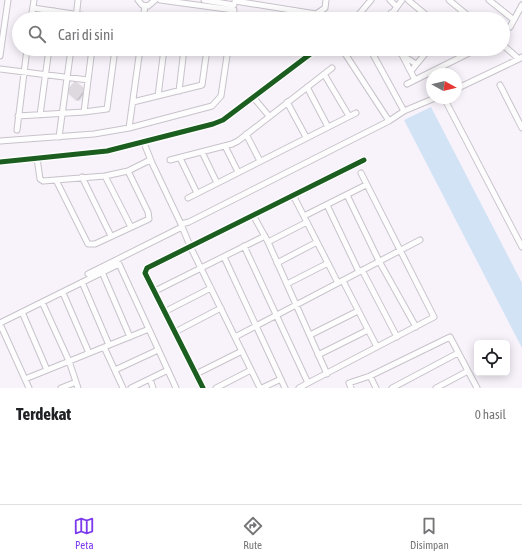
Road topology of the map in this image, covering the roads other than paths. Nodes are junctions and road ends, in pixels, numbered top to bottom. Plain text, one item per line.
1 (8, 0) edge
2 (34, 0) edge
3 (78, 0) edge
4 (138, 0) edge
5 (155, 0) edge
6 (160, 0) edge
7 (204, 0) edge
8 (326, 0) edge
9 (371, 0) edge
10 (390, 0) edge
11 (402, 0) edge
12 (408, 0) edge
13 (449, 0) edge
14 (490, 0) edge
15 (234, 5) junction
16 (522, 5) edge
17 (145, 6) junction
18 (396, 6) junction
19 (33, 8) junction
20 (54, 11) joint
21 (32, 12) edge
22 (58, 12) edge
23 (77, 12) edge
24 (144, 12) edge
25 (233, 12) edge
26 (298, 12) edge
27 (319, 12) edge
28 (361, 12) edge
29 (392, 12) edge
30 (423, 12) edge
31 (464, 12) edge
32 (504, 12) edge
33 (510, 17) edge
34 (514, 20) junction
35 (510, 27) dead end
36 (510, 50) edge
37 (0, 56) edge
38 (26, 56) edge
39 (48, 56) edge
40 (71, 56) edge
41 (91, 56) edge
42 (114, 56) edge
43 (139, 56) edge
44 (163, 56) edge
45 (183, 56) edge
46 (206, 56) edge
47 (227, 56) edge
48 (308, 56) edge
49 (347, 56) edge
50 (374, 56) edge
51 (402, 56) edge
52 (405, 56) edge
53 (423, 56) edge
54 (461, 56) edge
55 (521, 58) edge
56 (416, 64) junction
57 (332, 68) dead end
58 (0, 69) edge
59 (411, 71) junction
60 (24, 72) junction
61 (324, 74) junction
62 (45, 75) junction
63 (67, 78) junction
64 (88, 80) junction
65 (415, 80) junction
66 (407, 84) dead end
67 (500, 85) dead end
68 (462, 86) edge
69 (306, 87) junction
70 (179, 90) junction
71 (158, 96) junction
72 (253, 97) junction
73 (133, 102) junction
74 (288, 102) junction
75 (426, 102) edge
76 (447, 104) edge
77 (404, 111) junction
78 (84, 112) junction
79 (356, 112) dead end
80 (62, 113) junction
81 (40, 115) junction
82 (18, 116) junction
83 (269, 116) junction
84 (349, 116) junction
85 (389, 121) junction
86 (328, 127) junction
87 (129, 128) junction
88 (522, 128) edge
89 (17, 130) dead end
90 (246, 134) junction
91 (59, 137) junction
92 (306, 137) junction
93 (0, 141) edge
94 (144, 142) junction
95 (226, 146) junction
96 (202, 152) junction
97 (37, 158) junction
98 (180, 158) junction
99 (150, 160) junction
100 (170, 160) dead end
101 (364, 160) dead end
102 (260, 161) junction
103 (0, 162) edge
104 (128, 171) junction
105 (238, 172) junction
106 (361, 173) dead end
107 (105, 176) junction
108 (82, 177) junction
109 (56, 180) junction
110 (217, 183) junction
111 (366, 186) junction
112 (197, 193) junction
113 (293, 195) junction
114 (347, 195) junction
115 (188, 198) dead end
116 (327, 205) junction
117 (254, 215) junction
118 (304, 216) junction
119 (307, 222) junction
120 (182, 225) junction
121 (131, 227) junction
122 (111, 236) junction
123 (265, 236) junction
124 (420, 240) dead end
125 (268, 242) junction
126 (317, 242) junction
127 (190, 246) junction
128 (244, 246) junction
129 (522, 247) edge
130 (400, 250) junction
131 (224, 257) junction
132 (379, 261) junction
133 (277, 263) junction
134 (328, 263) junction
135 (202, 267) junction
136 (360, 271) junction
137 (102, 272) junction
138 (88, 274) dead end
139 (82, 282) junction
140 (340, 282) junction
141 (287, 284) junction
142 (212, 288) junction
143 (155, 291) junction
144 (63, 293) junction
145 (42, 302) junction
146 (296, 305) junction
147 (221, 308) junction
148 (166, 311) junction
149 (358, 311) junction
150 (22, 312) junction
151 (275, 316) junction
152 (0, 323) edge
153 (256, 326) junction
154 (416, 327) junction
155 (149, 329) junction
156 (368, 330) junction
157 (175, 332) junction
158 (310, 336) junction
159 (130, 337) junction
160 (235, 337) junction
161 (397, 337) junction
162 (106, 346) junction
163 (377, 347) junction
164 (158, 350) junction
165 (242, 351) junction
166 (89, 353) junction
167 (458, 353) junction
168 (318, 355) junction
169 (69, 362) junction
170 (47, 370) junction
171 (115, 370) junction
172 (168, 370) junction
173 (251, 370) junction
174 (468, 371) junction
175 (196, 374) junction
176 (327, 374) junction
177 (370, 376) junction
178 (25, 379) junction
179 (150, 379) junction
180 (281, 379) junction
181 (308, 383) junction
182 (77, 386) edge
183 (29, 388) edge
184 (61, 388) edge
185 (123, 388) edge
186 (131, 388) edge
187 (153, 388) edge
188 (176, 388) edge
189 (203, 388) edge
190 (216, 388) edge
191 (261, 388) edge
192 (285, 388) edge
193 (298, 388) edge
194 (351, 388) edge
195 (376, 388) edge
196 (392, 388) edge
197 (436, 388) edge
198 (477, 388) edge

1 - 37 street
2 - 19 street
3 - 23 street
4 - 17 street
5 - 17 street
6 - 15 street
7 - 15 street
8 - 27 street
9 - 28 street
10 - 18 street
11 - 18 street
12 - 30 street
13 - 31 street
14 - 32 street
15 - 25 street
15 - 26 street
16 - 34 street
17 - 24 street
18 - 29 street
19 - 20 street
19 - 21 street
20 - 22 street
33 - 34 street
34 - 35 street
36 - 55 street
38 - 60 street
39 - 62 street
40 - 63 street
41 - 64 street
42 - 78 street
43 - 73 street
44 - 71 street
45 - 70 street
46 - 70 street
47 - 87 street
48 - 72 street
49 - 85 street
50 - 77 street
51 - 59 street
52 - 56 street
53 - 56 street
54 - 65 street
55 - 68 street
56 - 59 street
57 - 61 street
58 - 60 street
59 - 65 street
60 - 62 street
60 - 82 street
61 - 69 street
61 - 84 street
62 - 63 street
62 - 81 street
63 - 64 street
63 - 80 street
64 - 78 street
65 - 66 street
67 - 88 street
69 - 74 street
69 - 86 street
70 - 71 street
71 - 73 street
72 - 83 street
72 - 94 street
73 - 87 street
74 - 83 street
74 - 92 street
75 - 77 street
76 - 129 street
77 - 85 street
78 - 80 street
79 - 84 street
80 - 81 street
80 - 91 street
81 - 82 street
82 - 89 street
83 - 90 street
84 - 86 street
85 - 120 street
86 - 92 street
87 - 91 street
90 - 95 street
90 - 102 street
91 - 93 street
92 - 102 street
94 - 97 street
94 - 99 street
95 - 96 street
95 - 105 street
96 - 98 street
96 - 110 street
97 - 103 street
97 - 109 street
98 - 100 street
98 - 112 street
99 - 104 street
99 - 120 street
101 - 113 street
102 - 105 street
104 - 107 street
104 - 121 street
105 - 110 street
106 - 111 street
107 - 108 street
107 - 121 street
108 - 109 street
108 - 122 street
109 - 122 street
110 - 112 street
111 - 114 street
111 - 130 street
112 - 115 street
113 - 117 street
113 - 118 street
114 - 116 street
114 - 132 street
116 - 118 street
116 - 136 street
117 - 123 street
117 - 127 street
118 - 119 street
119 - 125 street
119 - 126 street
120 - 127 street
120 - 138 street
121 - 122 street
123 - 125 street
123 - 128 street
124 - 130 street
125 - 133 street
126 - 133 street
126 - 134 street
127 - 135 street
127 - 143 street
128 - 131 street
128 - 151 street
130 - 132 street
130 - 154 street
131 - 135 street
131 - 153 street
132 - 136 street
132 - 154 street
133 - 141 street
134 - 140 street
134 - 141 street
135 - 142 street
135 - 143 street
136 - 140 street
136 - 161 street
137 - 139 street
137 - 155 street
137 - 159 street
139 - 144 street
139 - 162 street
140 - 146 street
140 - 149 street
141 - 146 street
142 - 147 street
142 - 148 street
143 - 148 street
144 - 145 street
144 - 166 street
145 - 150 street
145 - 169 street
146 - 151 street
146 - 158 street
147 - 157 street
147 - 160 street
148 - 157 street
149 - 156 street
149 - 158 street
150 - 152 street
150 - 170 street
151 - 153 street
151 - 181 street
152 - 178 street
153 - 160 street
153 - 180 street
154 - 161 street
155 - 159 street
155 - 164 street
156 - 163 street
156 - 168 street
157 - 175 street
158 - 168 street
159 - 162 street
160 - 165 street
161 - 163 street
162 - 166 street
162 - 171 street
163 - 176 street
164 - 171 street
164 - 172 street
165 - 173 street
165 - 175 street
166 - 169 street
167 - 174 street
167 - 177 street
167 - 196 street
168 - 176 street
169 - 170 street
169 - 182 street
170 - 178 street
171 - 185 street
172 - 179 street
172 - 188 street
173 - 190 street
173 - 191 street
174 - 197 street
174 - 198 street
175 - 189 street
176 - 181 street
177 - 194 street
177 - 195 street
178 - 183 street
179 - 186 street
179 - 187 street
180 - 191 street
180 - 192 street
181 - 193 street
182 - 184 street

